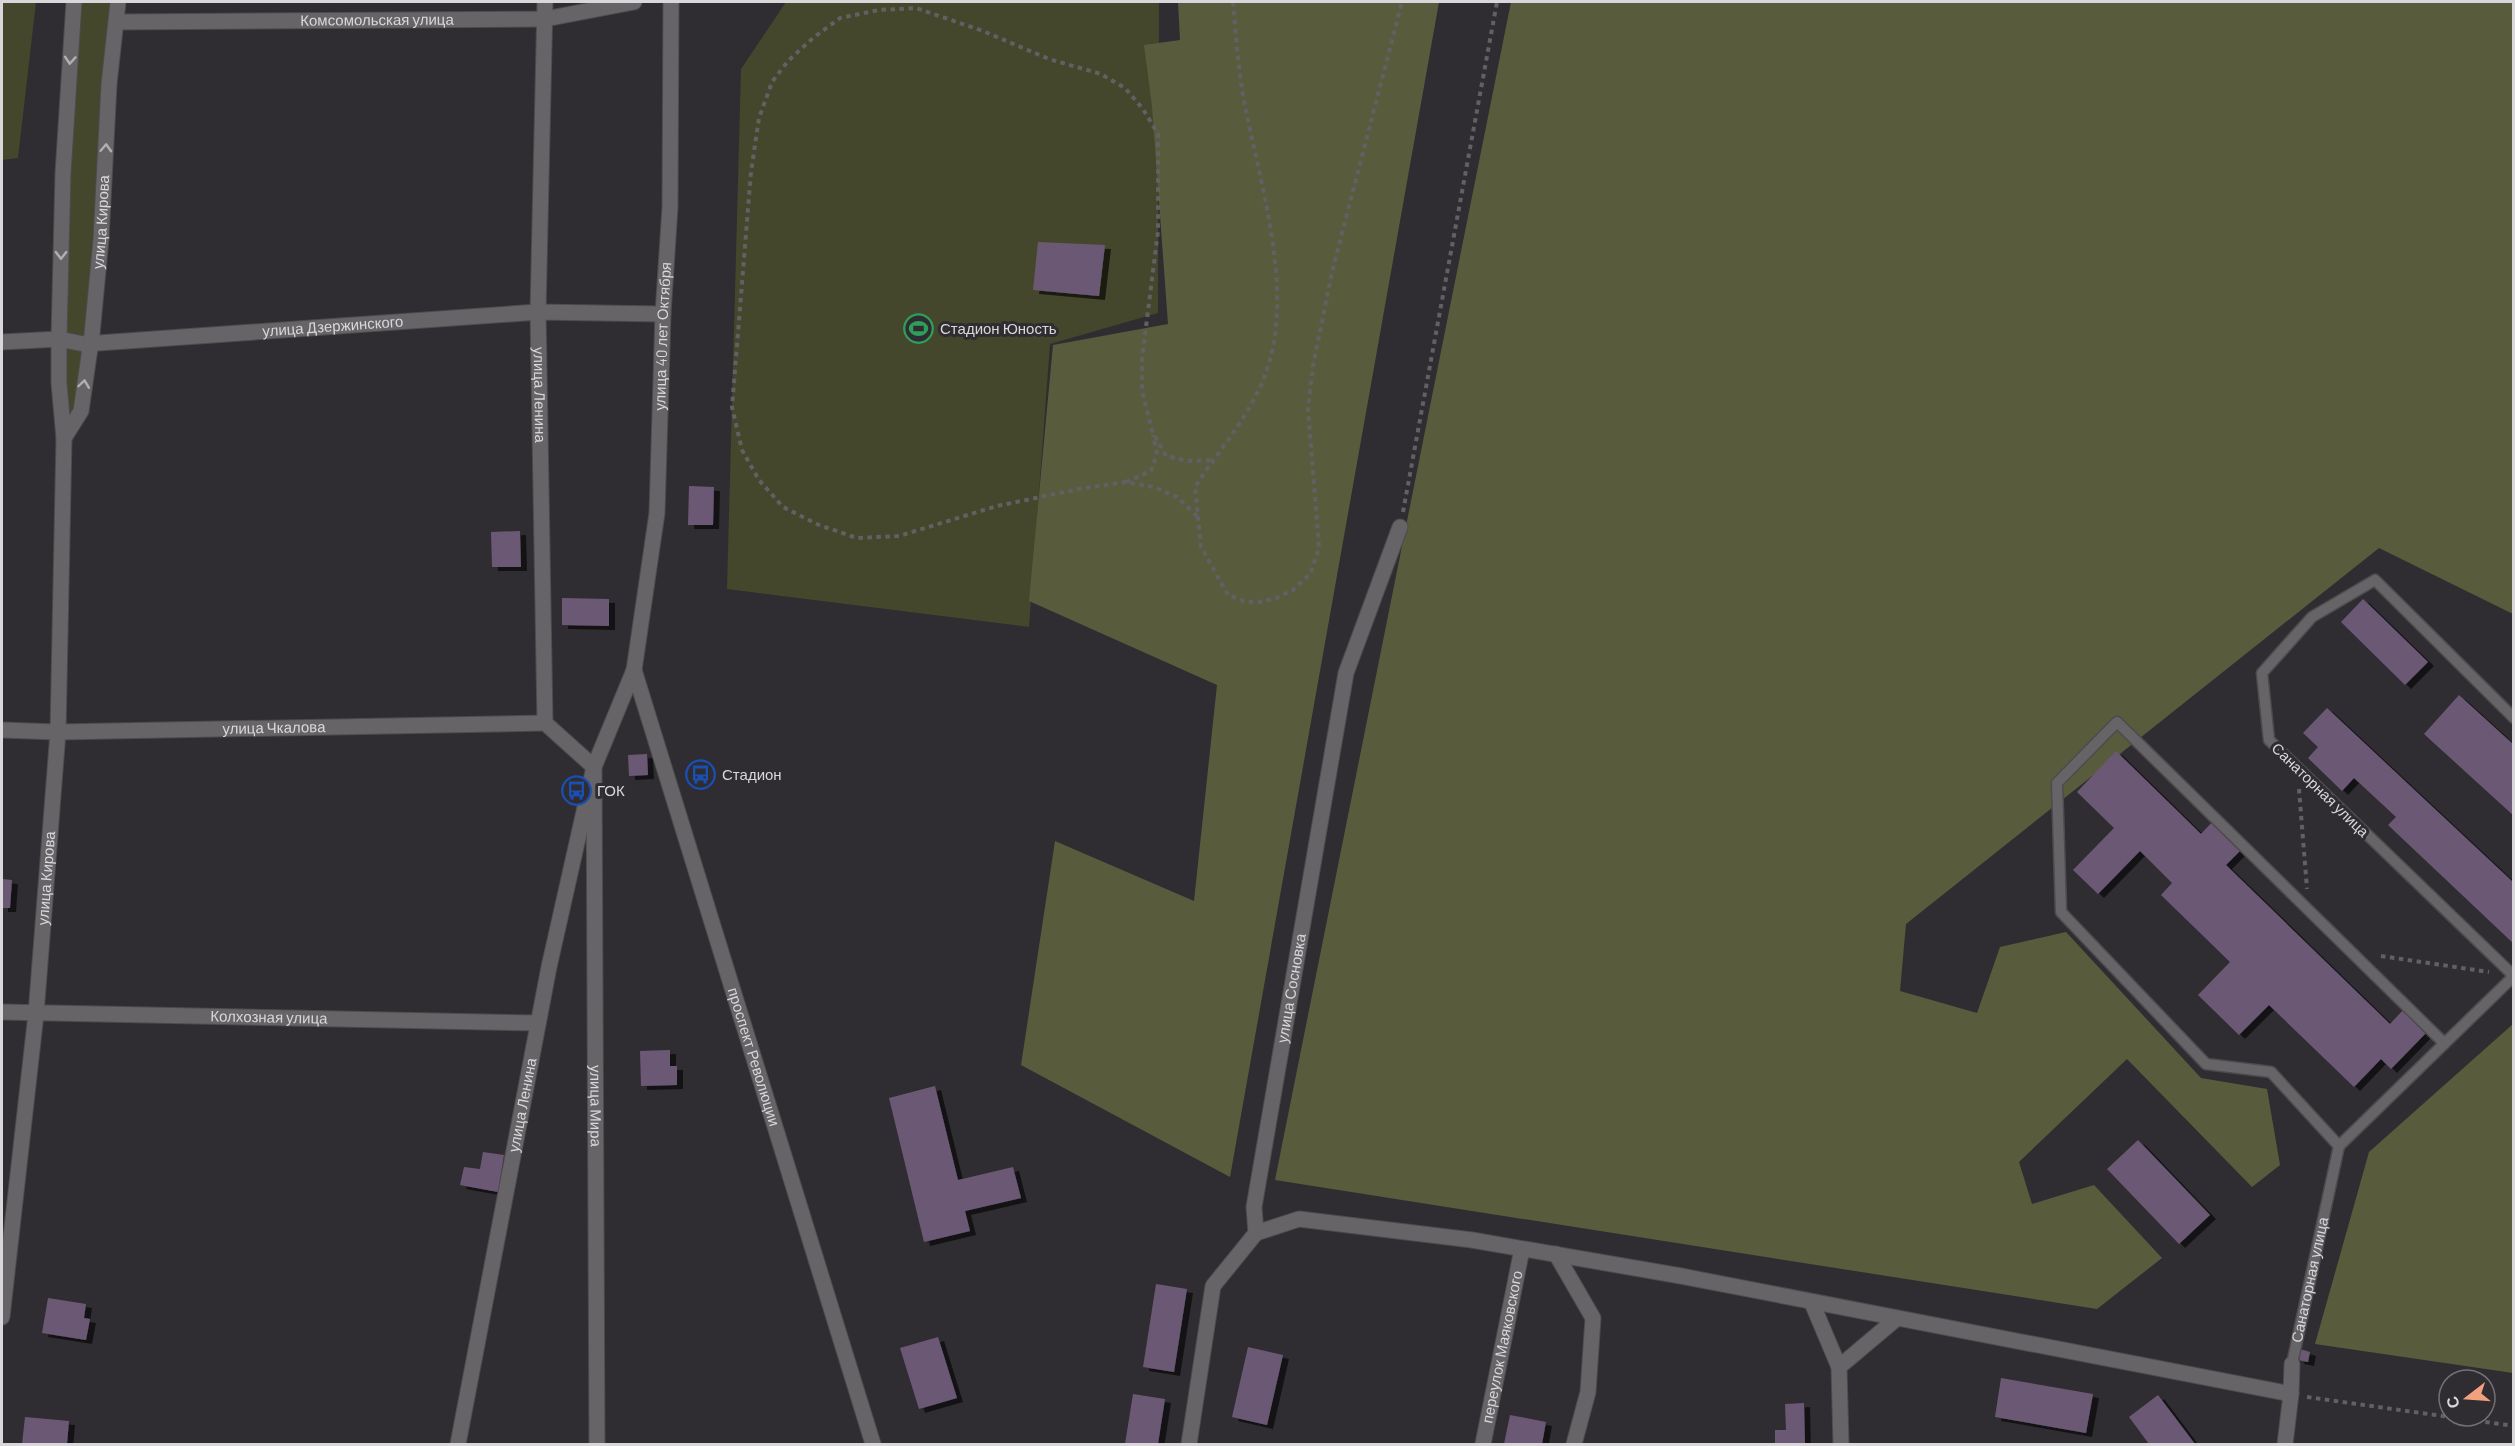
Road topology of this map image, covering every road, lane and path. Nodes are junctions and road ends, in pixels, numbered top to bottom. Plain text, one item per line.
1 (74, 2) edge
2 (118, 2) edge
3 (545, 2) edge
4 (634, 2) edge
5 (671, 2) edge
6 (1233, 2) edge
7 (1402, 2) edge
8 (1497, 2) edge
9 (545, 19) junction
10 (117, 22) junction
11 (538, 312) junction
12 (663, 314) junction
13 (59, 339) junction
14 (2, 342) edge
15 (90, 344) junction
16 (1152, 431) junction
17 (64, 438) junction
18 (1212, 460) junction
19 (1125, 482) junction
20 (1197, 516) junction
21 (1400, 527) joint
22 (634, 670) junction
23 (2514, 718) edge
24 (545, 723) junction
25 (2, 730) edge
26 (58, 732) junction
27 (594, 767) junction
28 (2297, 767) junction
29 (2309, 911) junction
30 (2381, 956) dead end
31 (2514, 975) edge
32 (2, 1012) edge
33 (36, 1014) junction
34 (538, 1023) junction
35 (2444, 1043) junction
36 (2339, 1146) junction
37 (1256, 1233) junction
38 (1522, 1249) junction
39 (1556, 1254) junction
40 (1812, 1303) junction
41 (2, 1317) edge
42 (1896, 1319) junction
43 (2292, 1364) joint
44 (1839, 1367) junction
45 (2291, 1394) junction
46 (2514, 1426) edge
47 (458, 1444) edge
48 (597, 1444) edge
49 (873, 1444) edge
50 (1189, 1444) edge
51 (1483, 1444) edge
52 (1574, 1444) edge
53 (1841, 1444) edge
54 (2285, 1444) edge

1 -> 13 street, улица Кирова
2 - 10 street, улица Кирова
3 - 9 street, улица Ленина
4 - 9 street, Комсомольская улица
5 - 12 street, улица 40 лет Октября
6 - 18 path
7 - 20 path
8 - 21 path
9 - 10 street, Комсомольская улица
9 - 11 street, улица Ленина
15 -> 10 street, улица Кирова
11 - 12 street, улица Дзержинского
11 - 15 street, улица Дзержинского
11 - 24 street, улица Ленина
12 - 22 street, улица 40 лет Октября
13 - 14 street, улица Дзержинского
13 - 15 street, улица Дзержинского
13 - 17 street, улица Кирова
17 -> 15 street, улица Кирова
16 - 18 path
16 - 19 path
16 - 19 path
17 - 26 street, улица Кирова
18 - 20 path
19 - 20 path
21 - 37 street, улица Сосновка
22 - 27 street, улица Ленина
22 - 49 street, проспект Революции
23 - 28 lane, Санаторная улица
24 - 26 street, улица Чкалова
24 - 27 street
25 - 26 street, улица Чкалова
26 - 33 street, улица Кирова
27 - 34 street, улица Ленина
27 - 48 street, улица Мира
28 - 29 path
28 - 31 lane, Санаторная улица
29 - 35 lane
29 - 36 lane
30 - 31 path
31 - 35 lane
32 - 33 street, Колхозная улица
33 - 34 street, Колхозная улица
33 - 41 street, улица Кирова
34 - 47 street, улица Ленина
35 - 36 lane
36 - 43 lane, Санаторная улица
37 - 38 street
37 - 50 street
38 - 39 street
38 - 51 street, переулок Маяковского
39 - 40 street
39 - 52 street
40 - 42 street
40 - 44 street
42 - 44 street
42 - 45 street
43 - 45 street, Санаторная улица
44 - 53 street
45 - 46 path
45 - 54 street, Санаторная улица

